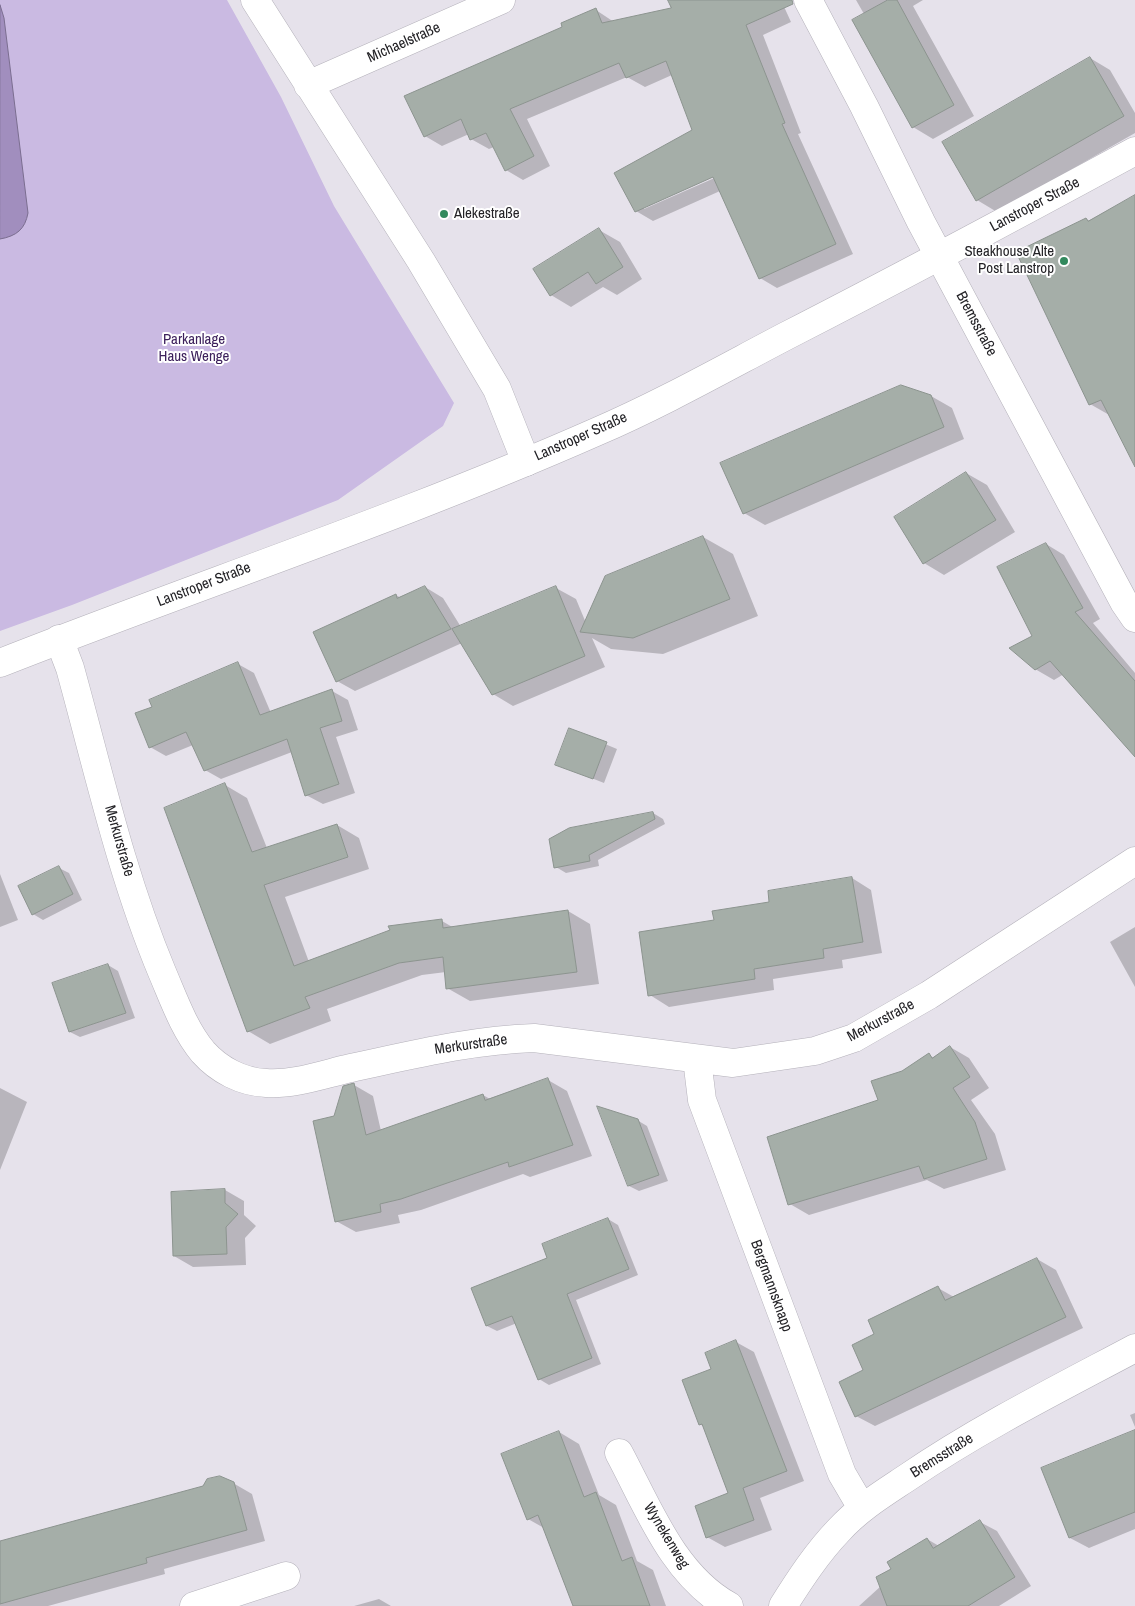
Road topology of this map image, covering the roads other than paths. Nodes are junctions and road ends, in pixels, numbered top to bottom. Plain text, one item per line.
1 (255, 0) edge
2 (501, 0) edge
3 (808, 0) edge
4 (308, 85) junction
5 (1135, 151) edge
6 (940, 257) junction
7 (526, 462) junction
8 (1135, 618) edge
9 (59, 640) junction
10 (0, 663) edge
11 (1135, 861) edge
12 (697, 1059) junction
13 (1135, 1348) edge
14 (620, 1453) dead end
15 (862, 1508) junction
16 (286, 1576) dead end
17 (235, 1600) edge
18 (194, 1606) edge
19 (729, 1606) edge
20 (783, 1606) edge

1 - 4 street
2 - 4 street, Michaelstraße
3 - 6 street, Bremsstraße
4 - 7 street
5 - 6 street, Lanstroper Straße
6 - 7 street, Lanstroper Straße
6 - 8 street, Bremsstraße
7 - 9 street, Lanstroper Straße
9 - 10 street, Lanstroper Straße
9 - 12 street, Merkurstraße
11 - 12 street, Merkurstraße
12 - 15 street, Bergmannsknapp
13 - 15 street, Bremsstraße
14 - 19 street, Wynekenweg
15 - 20 street, Bremsstraße
16 - 17 street
17 - 18 street

